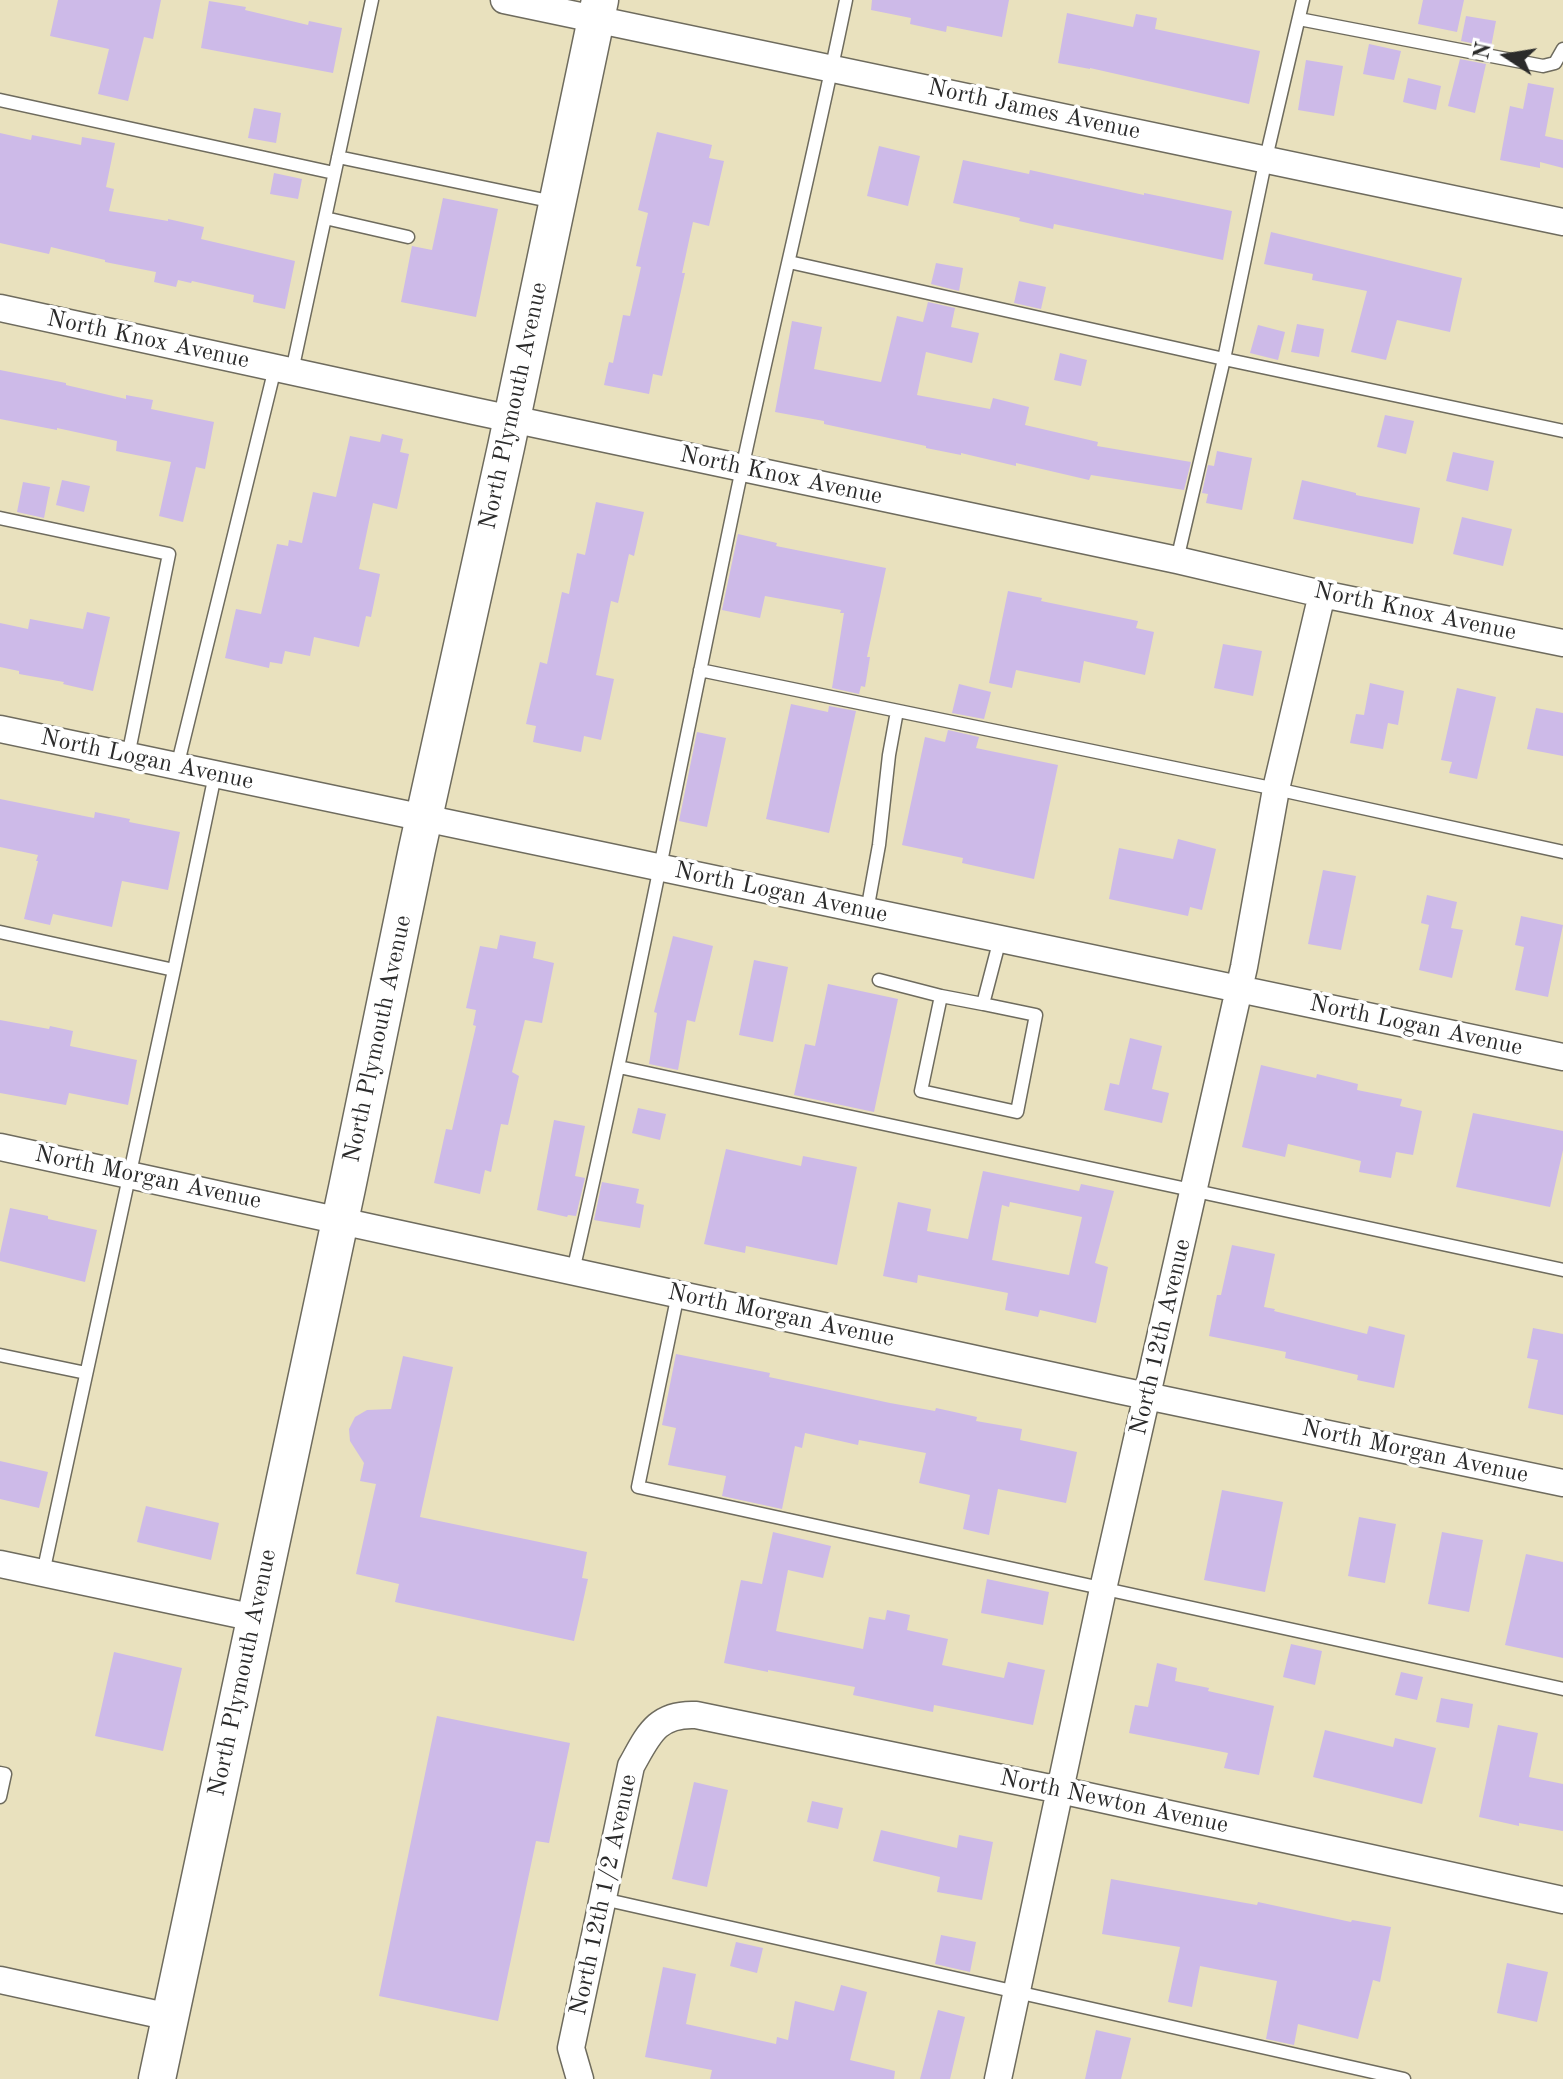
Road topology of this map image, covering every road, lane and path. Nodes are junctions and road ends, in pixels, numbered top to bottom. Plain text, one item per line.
1 (372, 0) edge
2 (504, 0) edge
3 (846, 0) edge
4 (1303, 0) edge
5 (598, 10) edge
6 (1299, 19) junction
7 (1563, 49) edge
8 (832, 68) junction
9 (0, 100) edge
10 (338, 157) junction
11 (1266, 158) junction
12 (334, 173) junction
13 (558, 202) junction
14 (325, 218) junction
15 (1563, 222) edge
16 (408, 237) dead end
17 (789, 262) junction
18 (0, 308) edge
19 (1224, 359) junction
20 (283, 370) junction
21 (512, 420) junction
22 (1563, 431) edge
23 (742, 467) junction
24 (0, 518) edge
25 (1177, 560) junction
26 (1322, 594) junction
27 (1563, 643) edge
28 (700, 670) junction
29 (897, 711) junction
30 (0, 729) edge
31 (128, 756) junction
32 (177, 767) junction
33 (215, 775) junction
34 (1276, 789) junction
35 (424, 819) junction
36 (1563, 852) edge
37 (658, 868) junction
38 (867, 911) junction
39 (0, 932) edge
40 (1000, 939) junction
41 (174, 970) junction
42 (879, 980) dead end
43 (1239, 988) junction
44 (941, 996) junction
45 (983, 1004) junction
46 (1563, 1057) edge
47 (619, 1067) junction
48 (0, 1147) edge
49 (129, 1174) junction
50 (1194, 1189) junction
51 (340, 1220) junction
52 (1563, 1270) edge
53 (573, 1271) junction
54 (678, 1294) junction
55 (0, 1355) edge
56 (86, 1373) junction
57 (1148, 1396) junction
58 (1563, 1483) edge
59 (0, 1564) edge
60 (43, 1573) junction
61 (1103, 1589) junction
62 (255, 1618) junction
63 (1563, 1689) edge
64 (665, 1720) joint
65 (0, 1773) edge
66 (1060, 1790) junction
67 (0, 1797) edge
68 (603, 1899) junction
69 (1563, 1900) edge
70 (0, 1980) edge
71 (1016, 1993) junction
72 (170, 2017) junction
73 (157, 2079) edge
74 (580, 2079) edge
75 (998, 2079) edge
76 (1404, 2079) edge

1 - 10 lane
2 - 5 street, North James Avenue
3 - 8 lane
4 - 6 lane
5 - 8 street, North James Avenue
5 - 13 main road, North Plymouth Avenue
6 - 7 lane
6 - 11 lane
8 - 11 street, North James Avenue
8 - 17 lane
9 - 12 lane
10 - 12 lane
10 - 13 lane
11 - 15 street, North James Avenue
11 - 19 lane
12 - 14 lane
13 - 21 main road, North Plymouth Avenue
14 - 16 lane
14 - 20 lane
17 - 19 lane
17 - 23 lane
18 - 20 street, North Knox Avenue
19 - 22 lane
19 - 25 lane
20 - 21 street, North Knox Avenue
20 - 32 lane
21 - 23 street, North Knox Avenue
21 - 35 main road, North Plymouth Avenue
23 - 25 street, North Knox Avenue
23 - 28 lane
24 - 31 lane
25 - 26 street, North Knox Avenue
26 - 27 street, North Knox Avenue
26 - 34 street, North 12th Avenue
28 - 29 lane
28 - 37 lane
29 - 34 lane
29 - 38 lane
30 - 31 street, North Logan Avenue
31 - 32 street, North Logan Avenue
32 - 33 street, North Logan Avenue
33 - 35 street, North Logan Avenue
33 - 41 lane
34 - 36 lane
34 - 43 street, North 12th Avenue
35 - 37 street, North Logan Avenue
35 - 51 main road, North Plymouth Avenue
37 - 38 street, North Logan Avenue
37 - 47 lane
38 - 40 street, North Logan Avenue
39 - 41 lane
40 - 43 street, North Logan Avenue
40 - 45 lane
41 - 49 lane
42 - 44 lane
43 - 46 street, North Logan Avenue
43 - 50 street, North 12th Avenue
44 - 45 lane
44 - 45 lane
47 - 50 lane
47 - 53 lane
48 - 49 street, North Morgan Avenue
49 - 51 street, North Morgan Avenue
49 - 56 lane
50 - 52 lane
50 - 57 street, North 12th Avenue
51 - 53 street, North Morgan Avenue
51 - 62 main road, North Plymouth Avenue
53 - 54 street, North Morgan Avenue
54 - 57 street, North Morgan Avenue
54 - 61 lane
55 - 56 lane
56 - 60 lane
57 - 58 street, North Morgan Avenue
57 - 61 street, North 12th Avenue
59 - 60 street
60 - 62 street
61 - 63 lane
61 - 66 street, North 12th Avenue
62 - 72 main road, North Plymouth Avenue
64 - 66 street, North Newton Avenue
64 - 68 street, North 12th 1/2 Avenue
65 - 67 lane
66 - 69 street, North Newton Avenue
66 - 71 street, North 12th Avenue
68 - 71 lane
68 - 74 street, North 12th 1/2 Avenue
70 - 72 street
71 - 75 street, North 12th Avenue
71 - 76 lane
72 - 73 main road, North Plymouth Avenue

